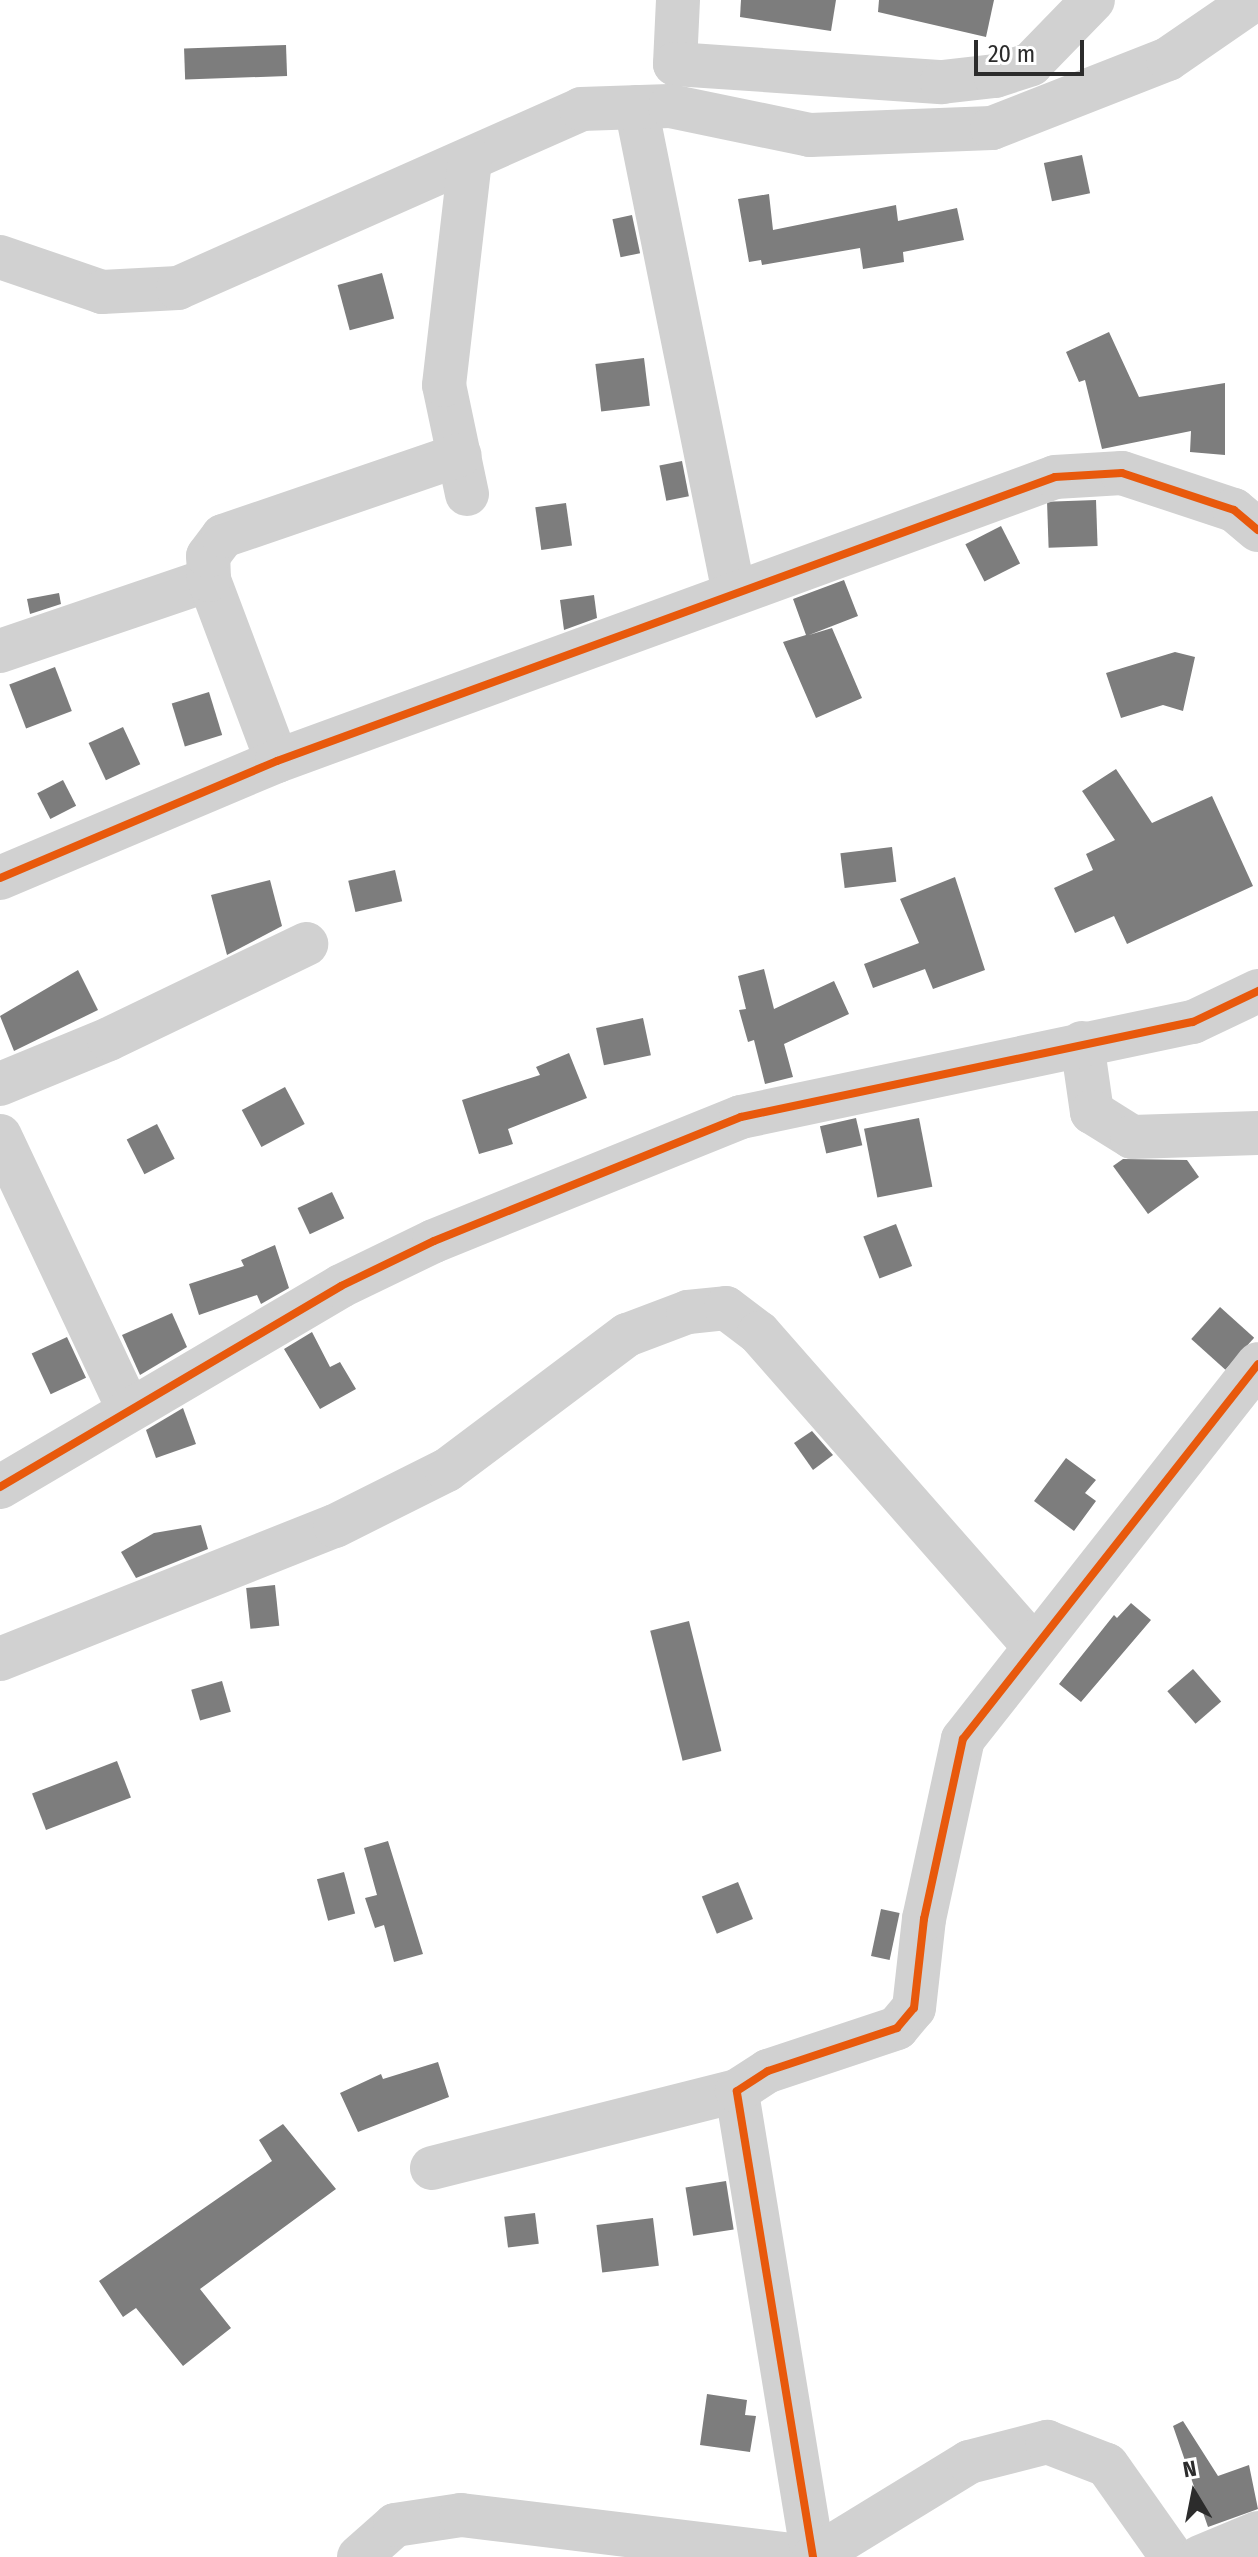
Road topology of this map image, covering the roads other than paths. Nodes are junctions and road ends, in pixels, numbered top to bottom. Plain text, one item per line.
1 (678, 0) edge
2 (1093, 0) edge
3 (1254, 0) edge
4 (660, 92) junction
5 (470, 159) junction
6 (0, 257) edge
7 (1258, 530) edge
8 (209, 580) junction
9 (733, 590) junction
10 (0, 651) edge
11 (277, 761) junction
12 (0, 878) edge
13 (306, 944) dead end
14 (1258, 991) edge
15 (1082, 1043) junction
16 (0, 1084) edge
17 (1258, 1133) edge
18 (0, 1136) edge
19 (1258, 1364) edge
20 (129, 1410) junction
21 (0, 1487) edge
22 (1035, 1647) junction
23 (0, 1659) edge
24 (737, 2091) junction
25 (432, 2168) dead end
26 (1258, 2533) edge
27 (359, 2557) edge
28 (812, 2557) edge
29 (1172, 2557) edge
30 (1200, 2557) edge

1 - 4 street
2 - 4 street
3 - 4 street
4 - 5 street
4 - 9 street
5 - 6 street
5 - 8 street
7 - 9 street
8 - 10 street
8 - 11 street
9 - 11 street
11 - 12 street
13 - 16 street
14 - 15 street
15 - 17 street
15 - 20 street
18 - 20 street
19 - 22 street
20 - 21 street
22 - 23 street
22 - 24 street
24 - 25 street
24 - 28 street
26 - 30 street
27 - 28 street
28 - 29 street

